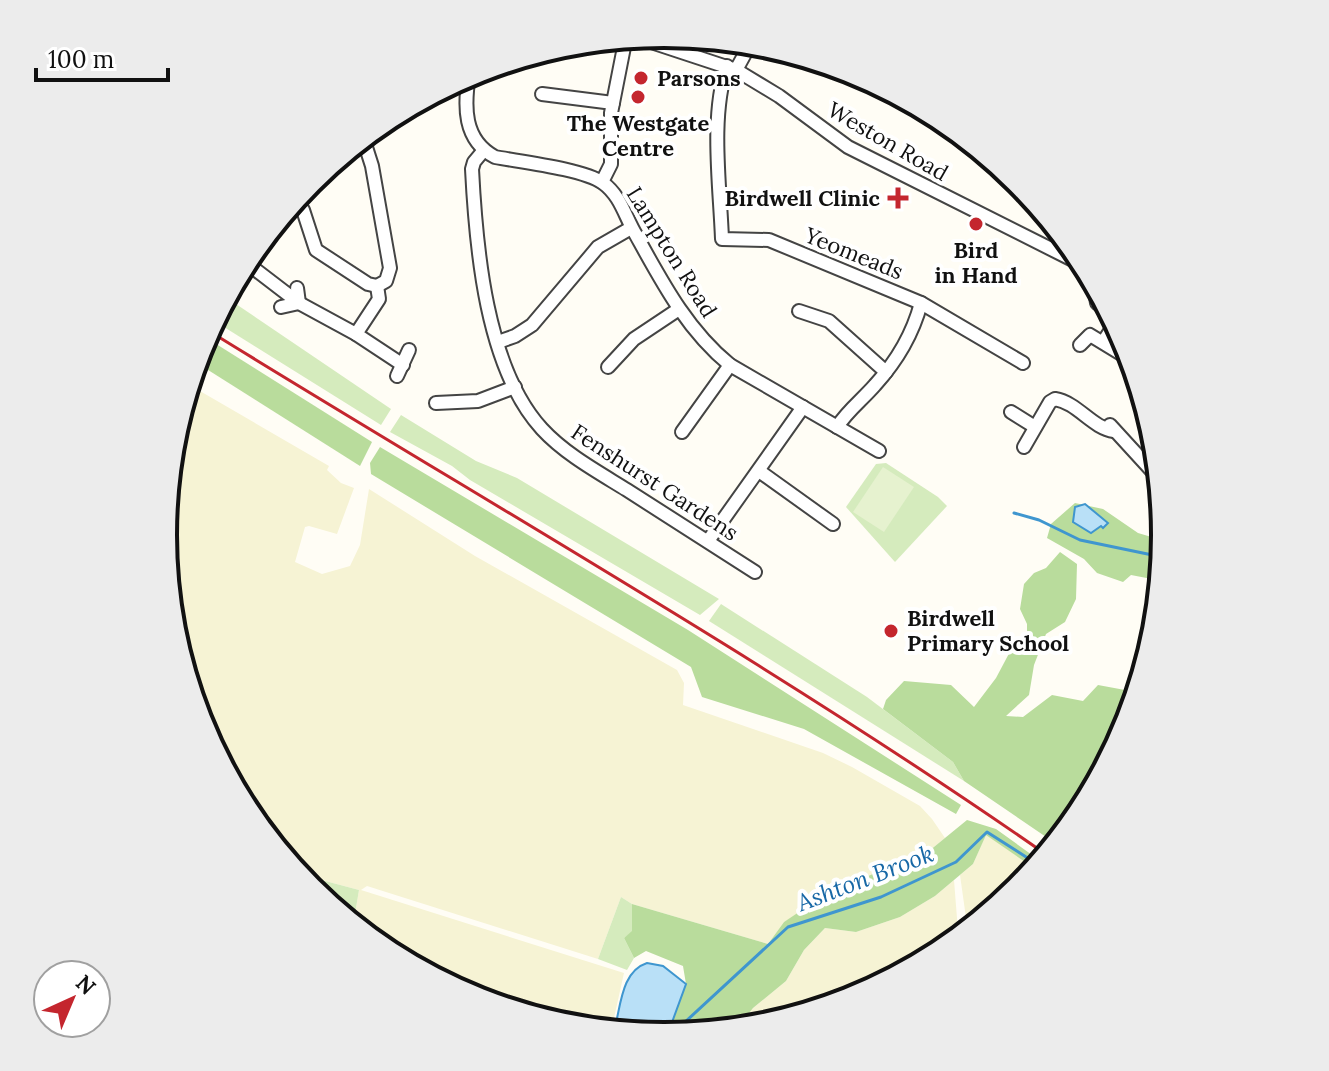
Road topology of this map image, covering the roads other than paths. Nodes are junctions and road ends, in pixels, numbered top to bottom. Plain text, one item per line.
1 (671, 48) edge
2 (623, 50) edge
3 (743, 54) edge
4 (732, 68) junction
5 (468, 89) edge
6 (542, 94) dead end
7 (613, 103) junction
8 (367, 150) edge
9 (484, 150) junction
10 (602, 182) junction
11 (302, 209) edge
12 (631, 228) junction
13 (1062, 255) edge
14 (256, 271) edge
15 (377, 286) junction
16 (299, 303) junction
17 (921, 303) junction
18 (281, 307) dead end
19 (679, 309) junction
20 (799, 311) dead end
21 (356, 334) junction
22 (1108, 334) edge
23 (498, 342) junction
24 (1103, 342) junction
25 (1080, 345) dead end
26 (409, 350) dead end
27 (1115, 350) edge
28 (1023, 363) dead end
29 (730, 365) junction
30 (608, 367) dead end
31 (886, 372) junction
32 (515, 387) junction
33 (436, 403) dead end
34 (803, 407) junction
35 (1011, 412) dead end
36 (837, 427) junction
37 (1035, 427) junction
38 (682, 432) dead end
39 (1024, 447) dead end
40 (879, 451) dead end
41 (1147, 466) edge
42 (759, 471) junction
43 (833, 524) dead end
44 (708, 541) junction
45 (755, 572) dead end

1 - 4 street, Weston Road
2 - 7 street
3 - 4 street
4 - 13 street, Weston Road
4 - 17 street, Yeomeads
5 - 9 street
6 - 7 street
7 - 10 street
8 - 15 street
9 - 10 street, Lampton Road
9 - 23 street, Fenshurst Gardens
10 - 12 street, Lampton Road
11 - 15 street
12 - 19 street, Lampton Road
12 - 23 street
14 - 16 street
15 - 21 street
16 - 18 street
16 - 21 street
17 - 28 street, Yeomeads
17 - 31 street
19 - 29 street, Lampton Road
19 - 30 street
20 - 31 street
21 - 26 street
22 - 24 street
23 - 32 street, Fenshurst Gardens
24 - 25 street
24 - 27 street
29 - 34 street, Lampton Road
29 - 38 street
31 - 36 street
32 - 33 street
32 - 44 street, Fenshurst Gardens
34 - 36 street, Lampton Road
34 - 42 street
35 - 37 street
36 - 40 street, Lampton Road
37 - 39 street
37 - 41 street
42 - 43 street
42 - 44 street
44 - 45 street, Fenshurst Gardens

